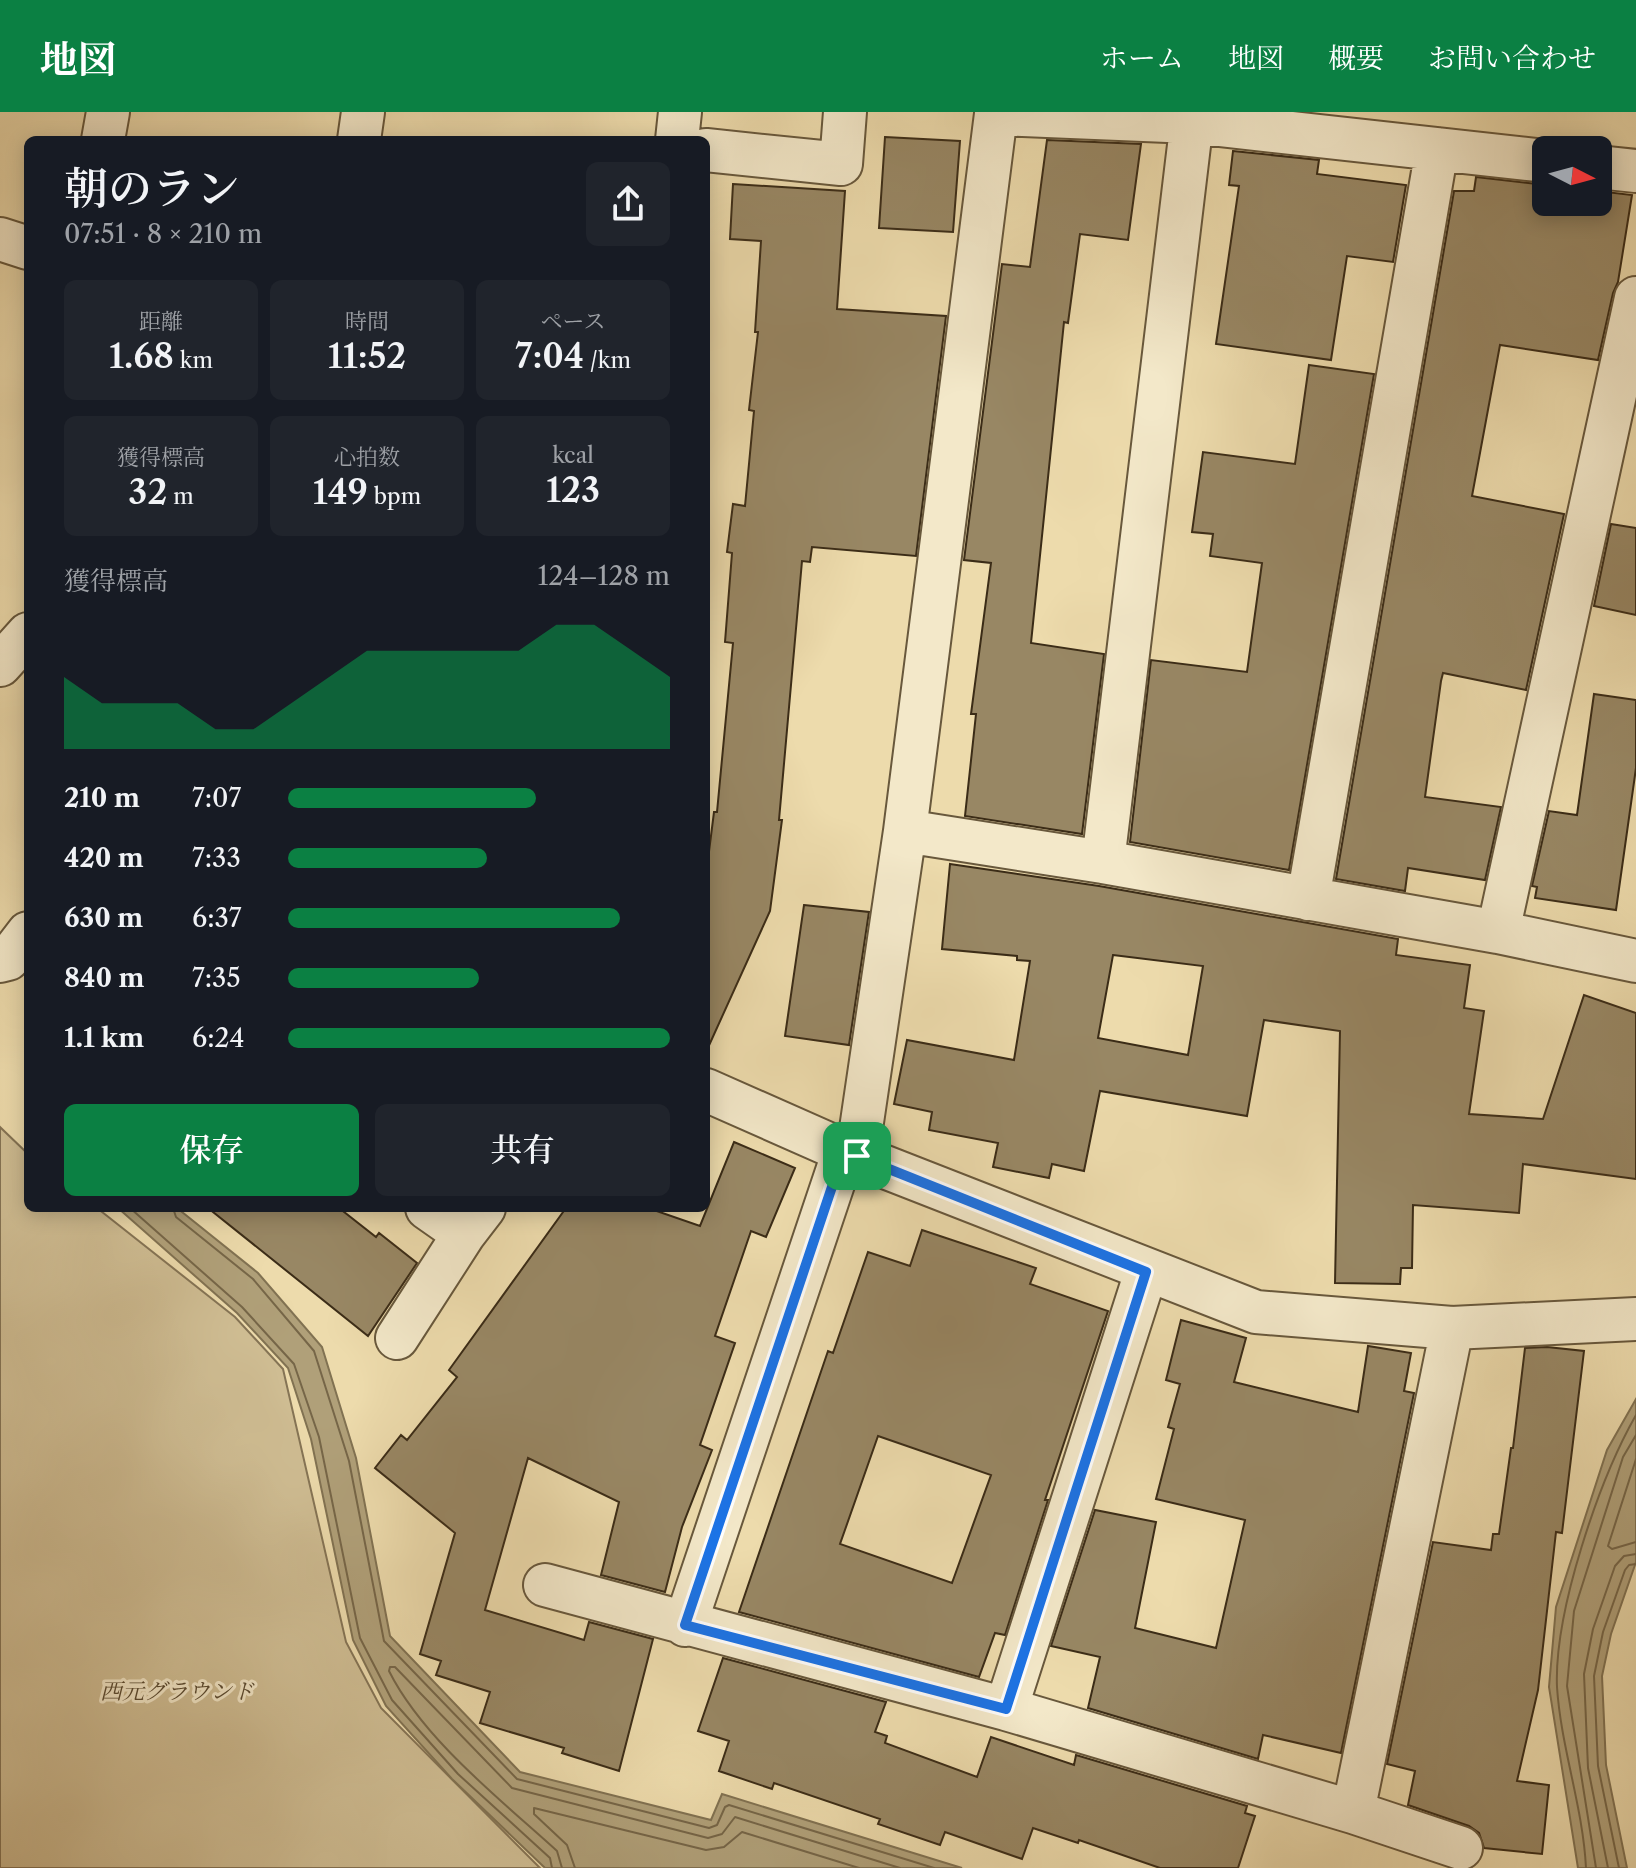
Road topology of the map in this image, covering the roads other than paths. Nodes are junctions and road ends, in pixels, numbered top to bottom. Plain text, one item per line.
1 (108, 112) edge
2 (363, 112) edge
3 (680, 112) edge
4 (845, 112) edge
5 (1193, 117) edge
6 (104, 136) edge
7 (360, 136) edge
8 (677, 136) edge
9 (1437, 149) junction
10 (710, 150) edge
11 (1532, 159) edge
12 (1612, 168) edge
13 (1636, 171) edge
14 (0, 239) edge
15 (24, 247) edge
16 (1636, 298) edge
17 (0, 618) edge
18 (24, 630) edge
19 (24, 637) edge
20 (0, 665) edge
21 (905, 831) junction
22 (1103, 862) junction
23 (1308, 899) junction
24 (1498, 932) junction
25 (24, 938) edge
26 (0, 961) edge
27 (1636, 961) edge
28 (710, 1092) edge
29 (851, 1154) junction
30 (441, 1212) edge
31 (474, 1221) edge
32 (1146, 1272) junction
33 (1636, 1319) edge
34 (1452, 1328) junction
35 (397, 1338) dead end
36 (545, 1585) dead end
37 (685, 1625) junction
38 (1006, 1709) junction
39 (1353, 1812) junction
40 (1461, 1848) dead end

1 - 6 street
2 - 7 street
3 - 8 street
4 - 10 street
5 - 9 street
5 - 21 street
5 - 22 street
9 - 11 street
9 - 23 street
12 - 13 street
14 - 15 street
16 - 24 street
17 - 18 street
19 - 20 street
21 - 22 street
21 - 29 street
22 - 23 street
23 - 24 street
24 - 27 street
25 - 26 street
28 - 29 street
29 - 32 street
29 - 37 street
30 - 31 street
31 - 35 street
32 - 34 street
32 - 38 street
33 - 34 street
34 - 39 street
36 - 37 street
37 - 38 street
38 - 39 street
39 - 40 street

